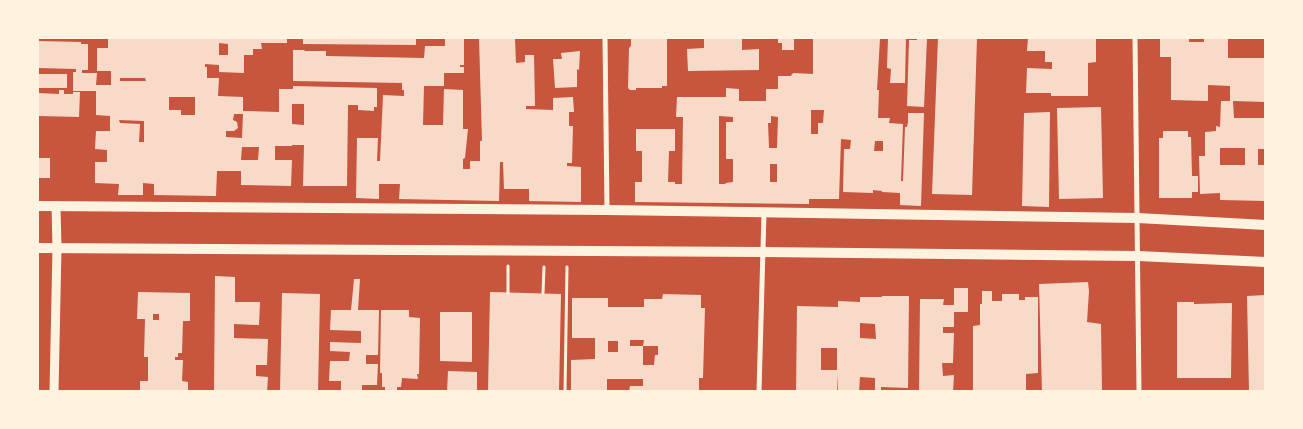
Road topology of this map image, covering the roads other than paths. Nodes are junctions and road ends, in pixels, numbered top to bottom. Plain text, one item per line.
1 (605, 38) edge
2 (1135, 38) edge
3 (38, 206) edge
4 (56, 206) junction
5 (607, 210) junction
6 (764, 213) junction
7 (1138, 218) junction
8 (1266, 226) edge
9 (38, 248) edge
10 (57, 248) junction
11 (763, 252) junction
12 (1138, 256) junction
13 (1266, 262) edge
14 (54, 392) edge
15 (759, 392) edge
16 (1139, 392) edge

1 - 5 street
2 - 7 street
3 - 4 main road
4 - 5 main road
4 - 10 street
5 - 6 main road
6 - 7 main road
6 - 11 street
7 - 8 main road
7 - 12 street
9 - 10 main road
10 - 11 main road
10 - 14 street
11 - 12 main road
11 - 15 street
12 - 13 main road
12 - 16 street

